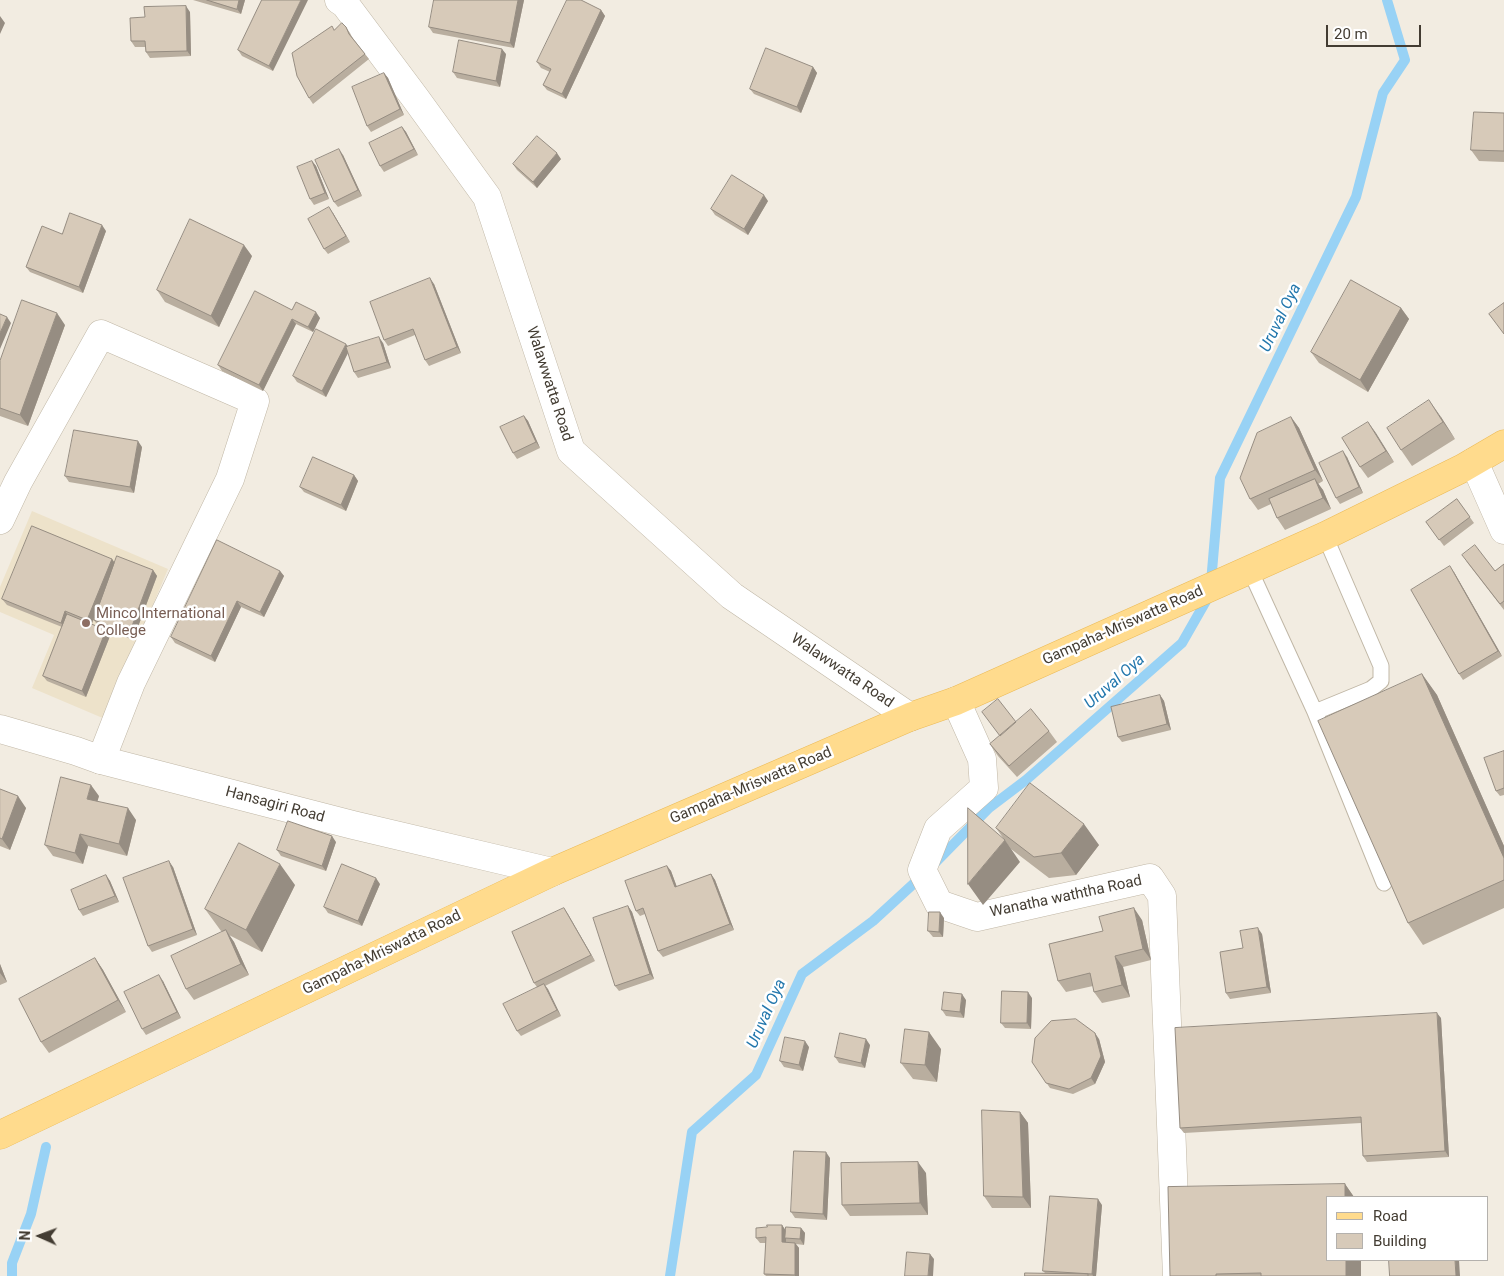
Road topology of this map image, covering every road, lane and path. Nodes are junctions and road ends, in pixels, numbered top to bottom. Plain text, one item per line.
1 (343, 1) edge
2 (1504, 444) edge
3 (1474, 462) junction
4 (0, 520) edge
5 (1504, 530) edge
6 (1325, 536) junction
7 (1250, 570) junction
8 (956, 701) junction
9 (1315, 712) junction
10 (910, 717) junction
11 (0, 729) edge
12 (101, 760) junction
13 (552, 872) junction
14 (1384, 883) edge
15 (0, 1135) edge
16 (1177, 1276) edge

1 - 10 street, Walawwatta Road
2 - 3 main road, Gampaha-Mriswatta Road
3 - 5 street
3 - 6 main road, Gampaha-Mriswatta Road
4 - 12 street
6 - 7 main road, Gampaha-Mriswatta Road
6 - 9 lane
7 - 8 main road, Gampaha-Mriswatta Road
7 - 9 lane
8 - 10 main road, Gampaha-Mriswatta Road
8 - 16 street, Wanatha waththa Road
9 - 14 lane
10 - 13 main road, Gampaha-Mriswatta Road
11 - 12 street, Hansagiri Road
12 - 13 street, Hansagiri Road
13 - 15 main road, Gampaha-Mriswatta Road

